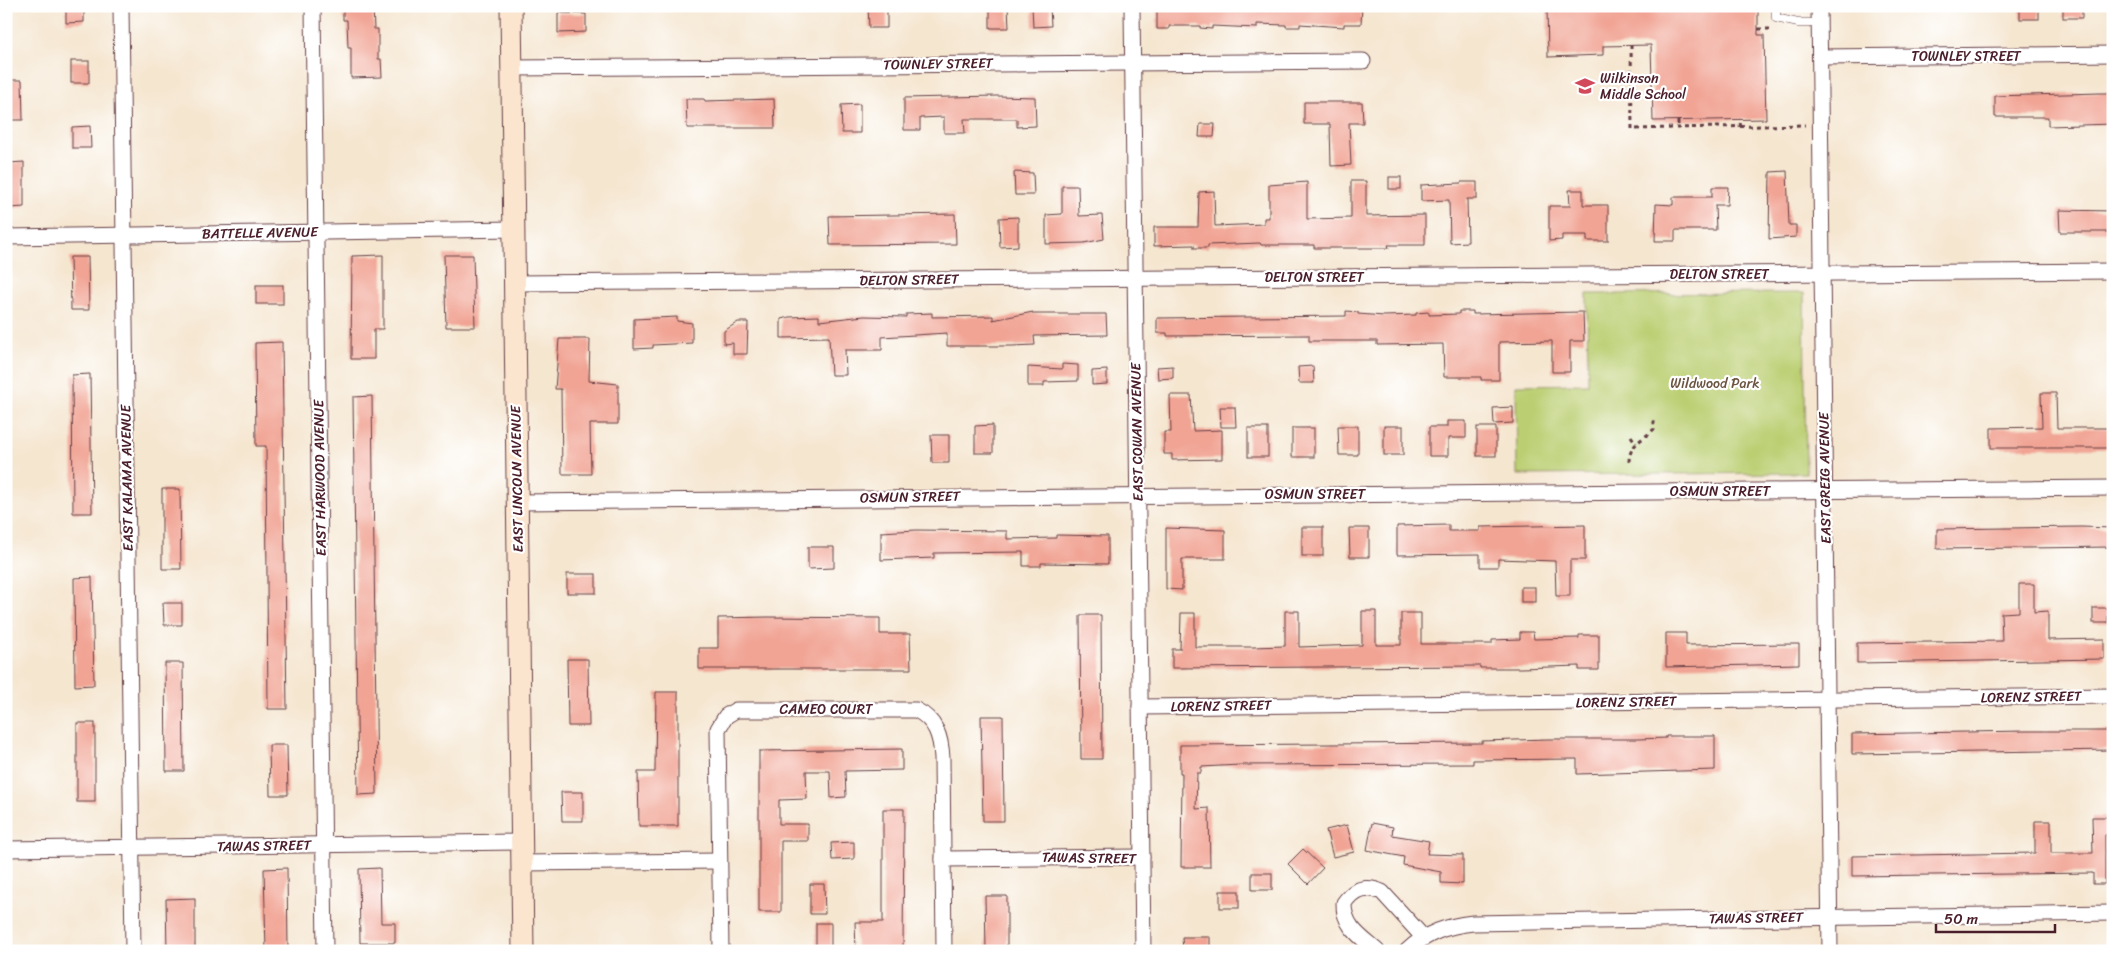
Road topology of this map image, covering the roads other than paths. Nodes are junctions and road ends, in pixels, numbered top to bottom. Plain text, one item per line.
1 (121, 6) edge
2 (313, 6) edge
3 (512, 6) edge
4 (1132, 6) edge
5 (1776, 6) edge
6 (1819, 6) edge
7 (1819, 23) junction
8 (2113, 54) edge
9 (1820, 56) junction
10 (1363, 61) dead end
11 (1132, 62) junction
12 (512, 68) junction
13 (514, 229) junction
14 (316, 232) junction
15 (124, 235) junction
16 (6, 237) edge
17 (2113, 271) edge
18 (1823, 274) junction
19 (1135, 278) junction
20 (515, 284) junction
21 (2113, 488) edge
22 (1825, 492) junction
23 (1138, 495) junction
24 (517, 502) junction
25 (2113, 696) edge
26 (1827, 700) junction
27 (1140, 707) junction
28 (324, 845) junction
29 (132, 847) junction
30 (6, 849) edge
31 (522, 852) junction
32 (1142, 857) junction
33 (944, 859) junction
34 (719, 861) junction
35 (2113, 913) edge
36 (1829, 917) junction
37 (1423, 938) junction
38 (133, 951) edge
39 (325, 951) edge
40 (523, 951) edge
41 (721, 951) edge
42 (944, 951) edge
43 (1144, 951) edge
44 (1377, 951) edge
45 (1408, 951) edge
46 (1830, 951) edge

1 - 15 street, EAST KALAMA AVENUE
2 - 14 street, EAST HARWOOD AVENUE
3 - 12 street, EAST LINCOLN AVENUE
4 - 11 street, EAST COWAN AVENUE
5 - 7 lane
6 - 7 street, EAST GREIG AVENUE
7 - 9 street, EAST GREIG AVENUE
8 - 9 street, TOWNLEY STREET
9 - 18 street, EAST GREIG AVENUE
10 - 11 street, TOWNLEY STREET
11 - 12 street, TOWNLEY STREET
11 - 19 street, EAST COWAN AVENUE
12 - 13 street, EAST LINCOLN AVENUE
13 - 14 street, BATTELLE AVENUE
13 - 20 street, EAST LINCOLN AVENUE
14 - 15 street, BATTELLE AVENUE
14 - 28 street, EAST HARWOOD AVENUE
15 - 16 street, BATTELLE AVENUE
15 - 29 street, EAST KALAMA AVENUE
17 - 18 street, DELTON STREET
18 - 19 street, DELTON STREET
18 - 22 street, EAST GREIG AVENUE
19 - 20 street, DELTON STREET
19 - 23 street, EAST COWAN AVENUE
20 - 24 street, EAST LINCOLN AVENUE
21 - 22 street, OSMUN STREET
22 - 23 street, OSMUN STREET
22 - 26 street, EAST GREIG AVENUE
23 - 24 street, OSMUN STREET
23 - 27 street, EAST COWAN AVENUE
24 - 31 street, EAST LINCOLN AVENUE
25 - 26 street, LORENZ STREET
26 - 27 street, LORENZ STREET
26 - 36 street, EAST GREIG AVENUE
27 - 32 street, EAST COWAN AVENUE
28 - 29 street, TAWAS STREET
28 - 31 street, TAWAS STREET
28 - 39 street, EAST HARWOOD AVENUE
29 - 30 street, TAWAS STREET
29 - 38 street, EAST KALAMA AVENUE
31 - 34 street, TAWAS STREET
31 - 40 street, EAST LINCOLN AVENUE
32 - 33 street, TAWAS STREET
32 - 43 street, TAWAS STREET
33 - 34 street, CAMEO COURT
33 - 42 street
34 - 41 street
35 - 36 street, TAWAS STREET
36 - 37 street, TAWAS STREET
36 - 46 street, EAST GREIG AVENUE
37 - 44 street
37 - 45 street, TAWAS STREET

